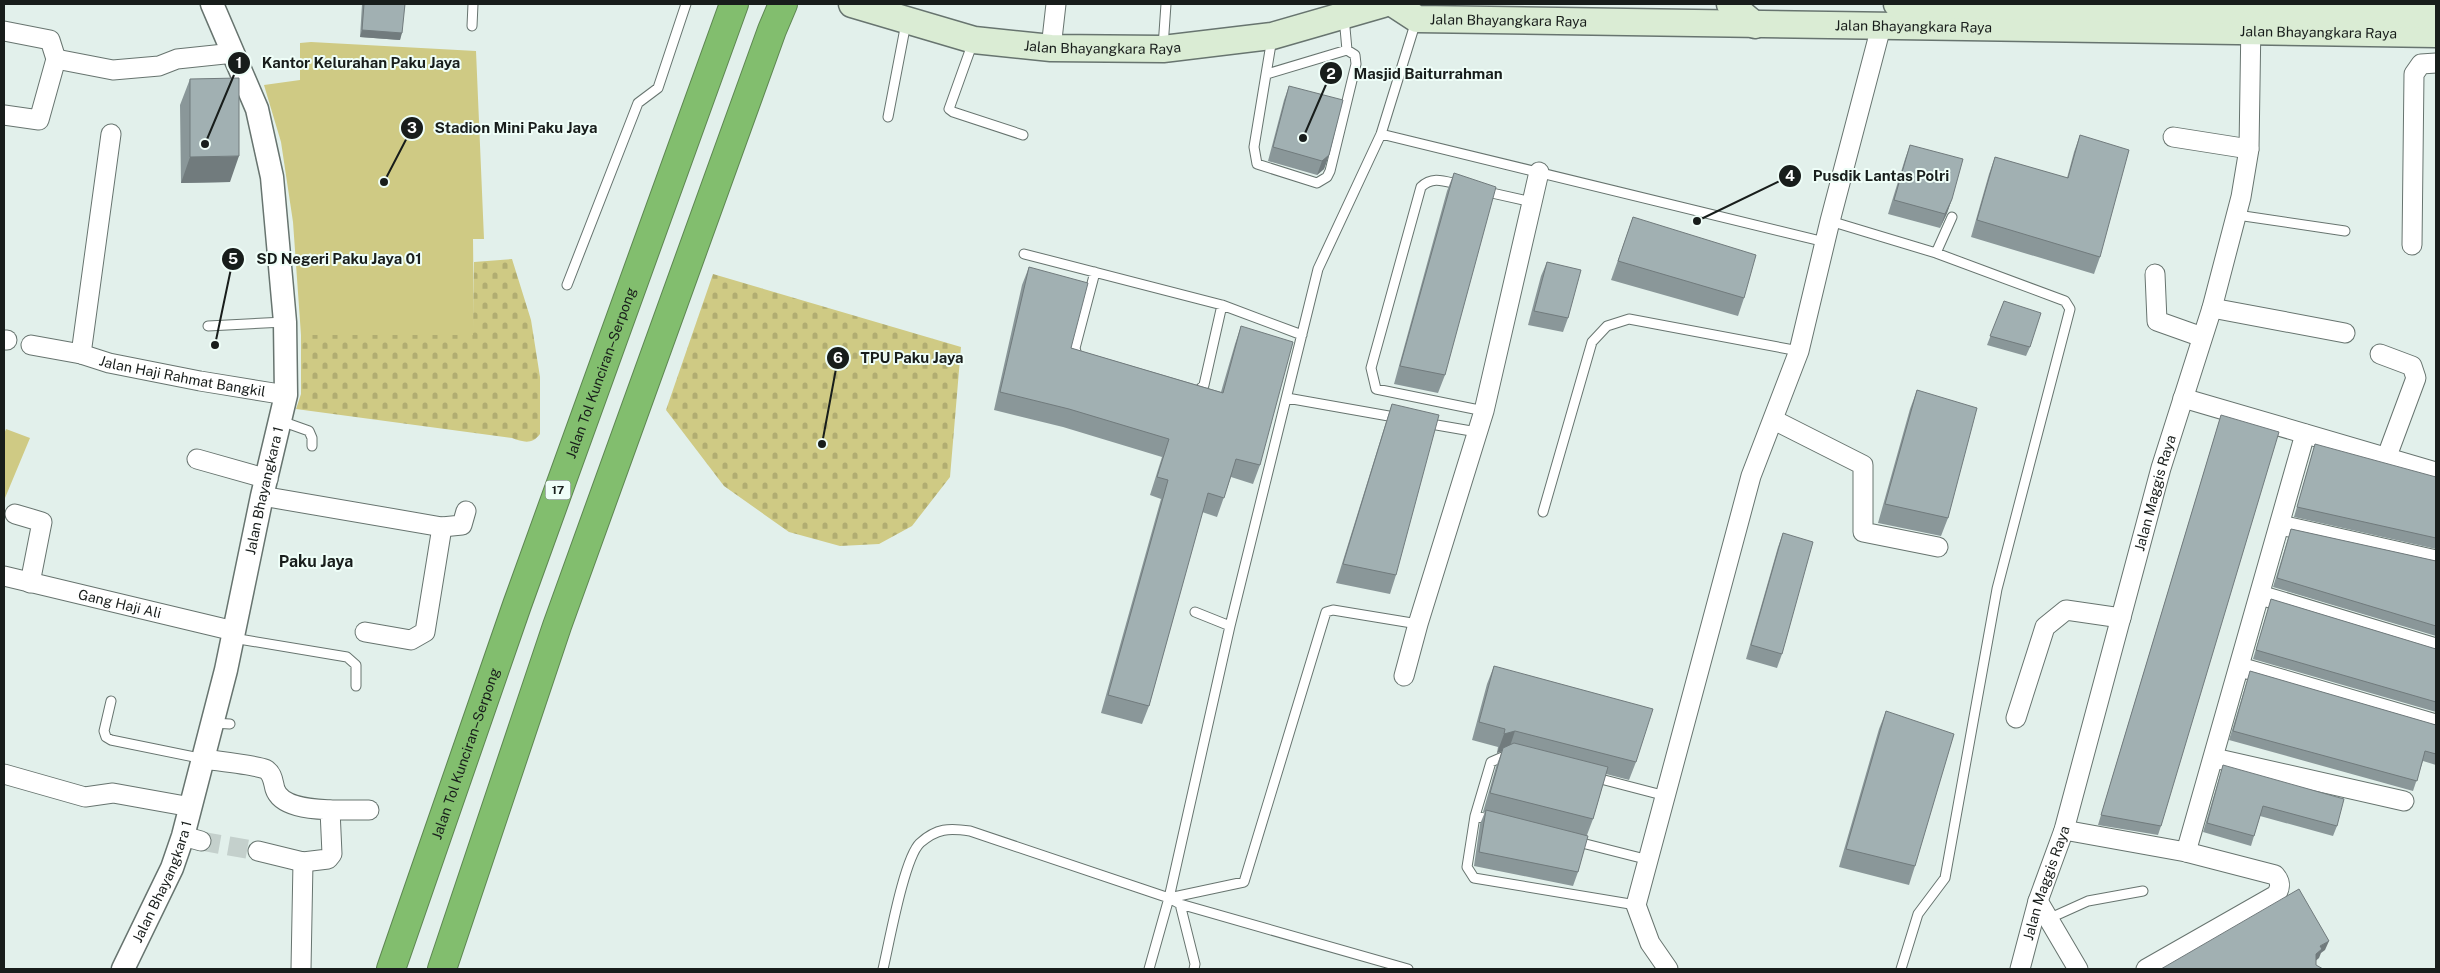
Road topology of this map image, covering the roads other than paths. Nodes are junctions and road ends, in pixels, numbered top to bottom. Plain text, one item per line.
1 (212, 4) edge
2 (473, 4) edge
3 (686, 4) edge
4 (783, 4) edge
5 (852, 4) edge
6 (1056, 4) edge
7 (1166, 4) edge
8 (1383, 4) edge
9 (1394, 4) edge
10 (1730, 4) edge
11 (1897, 4) edge
12 (2074, 5) edge
13 (732, 9) edge
14 (2363, 9) edge
15 (2421, 11) edge
16 (1343, 14) junction
17 (1417, 18) junction
18 (2132, 19) junction
19 (906, 20) junction
20 (2251, 21) junction
21 (1755, 25) junction
22 (472, 26) dead end
23 (1881, 27) junction
24 (4, 31) edge
25 (2436, 34) edge
26 (1272, 36) junction
27 (974, 40) junction
28 (1051, 48) junction
29 (1163, 49) junction
30 (1347, 50) junction
31 (234, 53) junction
32 (56, 59) junction
33 (2436, 63) edge
34 (1267, 74) junction
35 (4, 115) edge
36 (888, 117) dead end
37 (111, 134) dead end
38 (1381, 134) junction
39 (1023, 135) dead end
40 (2173, 136) dead end
41 (2249, 149) junction
42 (1539, 172) junction
43 (1532, 202) junction
44 (2237, 215) junction
45 (1952, 217) edge
46 (1830, 221) junction
47 (2345, 231) dead end
48 (1825, 242) junction
49 (2412, 246) dead end
50 (1936, 253) junction
51 (1024, 254) dead end
52 (1095, 272) junction
53 (2155, 274) dead end
54 (567, 285) dead end
55 (1222, 305) junction
56 (2212, 308) junction
57 (285, 322) junction
58 (208, 326) dead end
59 (2345, 334) dead end
60 (1302, 335) junction
61 (2202, 337) junction
62 (31, 345) dead end
63 (1799, 351) junction
64 (81, 354) junction
65 (2380, 354) dead end
66 (1088, 366) edge
67 (1187, 389) edge
68 (286, 395) junction
69 (1287, 398) junction
70 (2182, 398) junction
71 (1484, 411) junction
72 (1774, 420) junction
73 (281, 421) junction
74 (1477, 432) junction
75 (2306, 434) junction
76 (312, 446) dead end
77 (2387, 456) junction
78 (197, 459) dead end
79 (2436, 472) edge
80 (265, 488) junction
81 (466, 511) dead end
82 (1543, 512) dead end
83 (15, 514) dead end
84 (2280, 525) junction
85 (442, 527) junction
86 (1938, 548) dead end
87 (2436, 560) edge
88 (4, 576) edge
89 (30, 583) junction
90 (2260, 595) junction
91 (1195, 612) dead end
92 (2121, 618) junction
93 (1418, 624) junction
94 (1230, 626) junction
95 (365, 632) dead end
96 (234, 635) junction
97 (2436, 648) edge
98 (2240, 667) junction
99 (1404, 676) dead end
100 (356, 686) dead end
101 (111, 701) dead end
102 (2016, 718) dead end
103 (2436, 724) edge
104 (2214, 758) junction
105 (204, 759) junction
106 (1525, 760) edge
107 (4, 774) edge
108 (1581, 774) edge
109 (1666, 796) junction
110 (2404, 801) dead end
111 (191, 807) junction
112 (330, 810) junction
113 (368, 810) dead end
114 (1475, 816) junction
115 (1504, 823) edge
116 (2064, 830) junction
117 (1562, 838) edge
118 (258, 851) tunnel mouth
119 (2186, 852) junction
120 (1649, 860) junction
121 (303, 862) junction
122 (2143, 891) dead end
123 (1169, 898) junction
124 (2038, 901) junction
125 (1180, 904) junction
126 (1636, 905) junction
127 (2048, 919) junction
128 (123, 969) edge
129 (301, 969) edge
130 (391, 969) edge
131 (442, 969) edge
132 (883, 969) edge
133 (1149, 969) edge
134 (1194, 969) edge
135 (1408, 969) edge
136 (1668, 969) edge
137 (1901, 969) edge
138 (2020, 969) edge
139 (2078, 969) edge
140 (2146, 969) edge

1 - 31 street, Jalan Bhayangkara 1
2 - 22 lane
3 - 54 lane
4 - 131 highway
5 - 19 main road, Jalan Bhayangkara Raya
6 - 28 street
7 - 29 lane
8 - 16 main road, Jalan Bhayangkara Raya
9 - 17 main road, Jalan Bhayangkara Raya
10 - 21 main road
11 - 12 main road, Jalan Bhayangkara Raya
12 - 18 main road, Jalan Bhayangkara Raya
13 - 130 highway, Jalan Tol Kunciran–Serpong / 17
14 - 15 main road, Jalan Bhayangkara Raya
14 - 20 main road, Jalan Bhayangkara Raya
16 - 26 main road, Jalan Bhayangkara Raya
16 - 30 lane
17 - 21 main road, Jalan Bhayangkara Raya
17 - 38 lane
18 - 20 main road, Jalan Bhayangkara Raya
18 - 23 main road, Jalan Bhayangkara Raya
19 - 27 main road, Jalan Bhayangkara Raya
19 - 36 lane
20 - 25 main road, Jalan Bhayangkara Raya
20 - 41 street, Jalan Maggis Raya
21 - 23 main road, Jalan Bhayangkara Raya
23 - 46 street
24 - 32 street
26 - 29 main road, Jalan Bhayangkara Raya
26 - 34 lane
27 - 28 main road, Jalan Bhayangkara Raya
27 - 39 lane
28 - 29 main road, Jalan Bhayangkara Raya
30 - 34 lane
30 - 34 lane
31 - 32 street
31 - 57 street, Jalan Bhayangkara 1
32 - 35 street
33 - 49 street
37 - 64 street
38 - 42 lane
38 - 60 lane
40 - 41 street
41 - 44 street, Jalan Maggis Raya
42 - 43 street
42 - 48 lane
43 - 71 street
43 - 71 lane
44 - 47 lane
44 - 56 street, Jalan Maggis Raya
45 - 50 lane
46 - 48 street
46 - 50 lane
48 - 63 street
50 - 137 lane
51 - 52 lane
52 - 55 lane
52 - 66 lane
53 - 61 street
55 - 60 lane
55 - 67 lane
56 - 59 street
56 - 61 street, Jalan Maggis Raya
57 - 58 lane
57 - 68 street, Jalan Bhayangkara 1
60 - 69 lane
61 - 70 street, Jalan Maggis Raya
62 - 64 street, Jalan Haji Rahmat Bangkil
63 - 72 street
63 - 82 lane
64 - 68 street, Jalan Haji Rahmat Bangkil
65 - 77 street
68 - 73 street, Jalan Bhayangkara 1
69 - 74 lane
69 - 94 lane
70 - 75 street
70 - 92 street, Jalan Maggis Raya
71 - 74 street
72 - 86 street
72 - 109 street
73 - 76 lane
73 - 80 street, Jalan Bhayangkara 1
74 - 93 street
75 - 77 street
75 - 84 street
77 - 79 street
78 - 80 street
80 - 85 street
80 - 96 street, Jalan Bhayangkara 1
81 - 85 street
83 - 89 street
84 - 87 street
84 - 90 street
85 - 95 street
88 - 89 street, Gang Haji Ali
89 - 96 street, Gang Haji Ali
90 - 97 street
90 - 98 street
91 - 94 lane
92 - 102 street
92 - 116 street, Jalan Maggis Raya
93 - 99 street
93 - 123 lane
94 - 123 lane
96 - 100 lane
96 - 105 street, Jalan Bhayangkara 1
98 - 103 street
98 - 104 street
101 - 105 lane
104 - 110 street
104 - 119 street
105 - 111 street, Jalan Bhayangkara 1
105 - 112 street
106 - 114 lane
107 - 111 street
108 - 109 lane
109 - 120 street
111 - 128 street, Jalan Bhayangkara 1
112 - 113 street
112 - 121 street
114 - 115 lane
114 - 126 lane
116 - 119 street
116 - 124 street, Jalan Maggis Raya
117 - 120 lane
118 - 121 street
119 - 140 street
120 - 126 street
121 - 129 street
122 - 127 lane
123 - 125 lane
123 - 132 lane
123 - 133 lane
124 - 127 street
124 - 138 street, Jalan Maggis Raya
125 - 134 lane
125 - 135 lane
126 - 136 street
127 - 139 street

